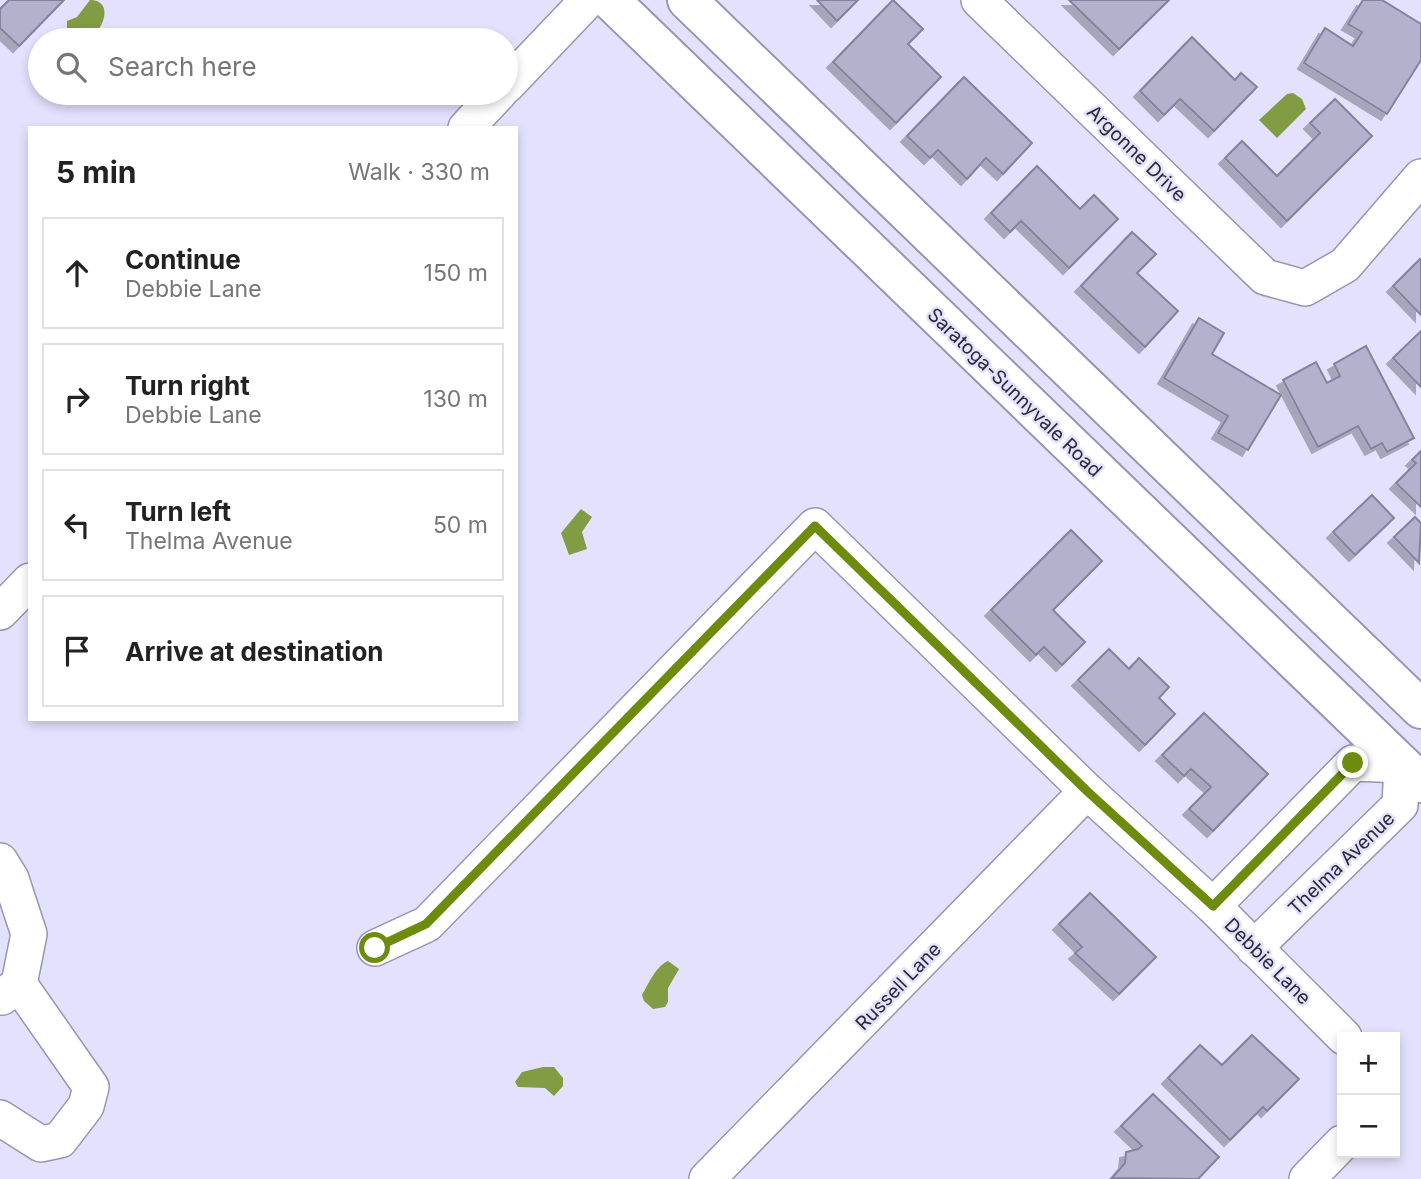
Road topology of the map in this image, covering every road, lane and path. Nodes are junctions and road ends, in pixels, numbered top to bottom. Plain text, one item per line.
1 (589, 0) edge
2 (610, 0) edge
3 (687, 0) edge
4 (979, 0) edge
5 (518, 74) edge
6 (488, 105) edge
7 (468, 126) edge
8 (1421, 177) edge
9 (28, 584) edge
10 (0, 612) edge
11 (1421, 709) edge
12 (1415, 764) edge
13 (1087, 791) junction
14 (0, 861) edge
15 (1213, 906) junction
16 (375, 948) dead end
17 (1254, 948) junction
18 (9, 991) edge
19 (1338, 1032) edge
20 (0, 1118) edge
21 (1337, 1148) edge
22 (708, 1179) edge
23 (1307, 1179) edge

1 - 5 street
2 - 12 main road, Saratoga-Sunnyvale Road
3 - 11 main road
4 - 8 street, Argonne Drive
6 - 7 street
9 - 10 street
12 - 15 street
12 - 17 street, Thelma Avenue
13 - 15 street, Debbie Lane
13 - 16 street, Debbie Lane
13 - 22 street, Russell Lane
14 - 18 street
15 - 17 street, Debbie Lane
17 - 19 street, Debbie Lane
18 - 20 street
21 - 23 street

